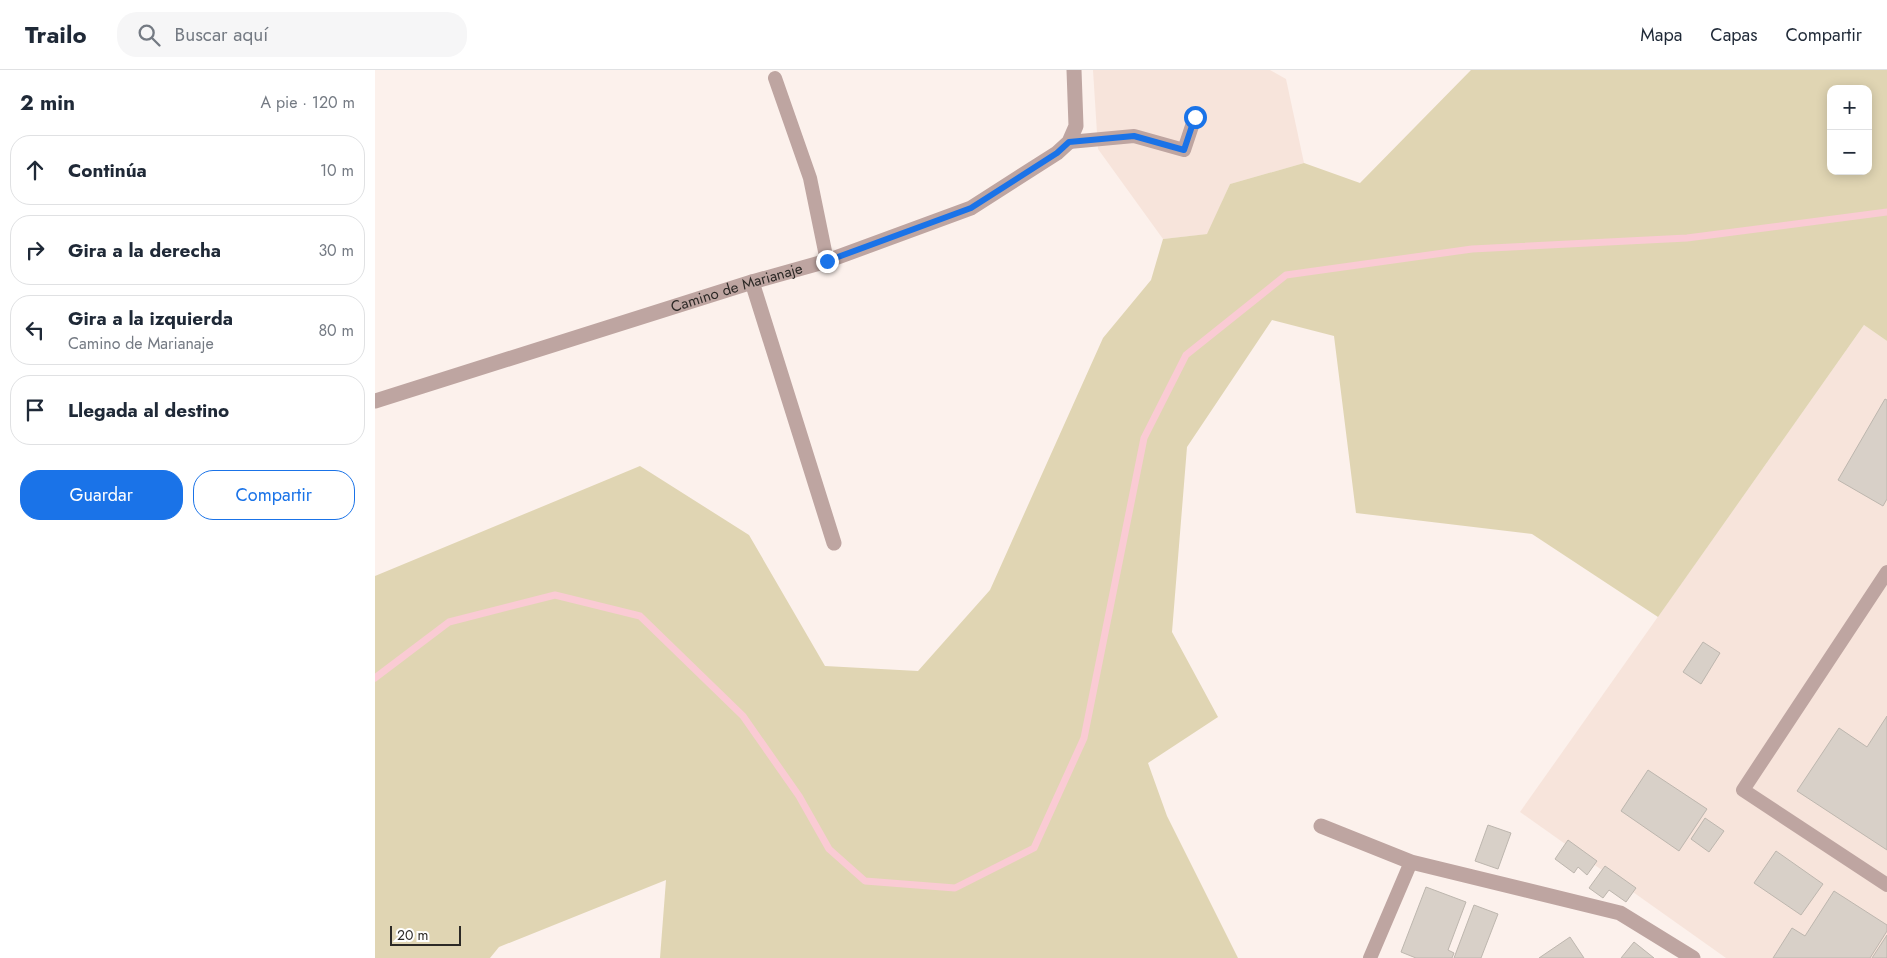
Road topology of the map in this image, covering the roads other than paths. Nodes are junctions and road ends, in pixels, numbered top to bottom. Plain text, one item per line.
1 (1074, 70) edge
2 (775, 78) dead end
3 (1195, 117) dead end
4 (1069, 142) junction
5 (827, 261) junction
6 (752, 282) junction
7 (375, 401) edge
8 (834, 543) dead end
9 (1887, 572) edge
10 (1321, 826) dead end
11 (1411, 862) junction
12 (1887, 885) edge
13 (1370, 958) edge
14 (1693, 958) edge

1 - 4 street
2 - 5 lane
3 - 4 lane
4 - 5 street, Camino de Marianaje
5 - 6 street, Camino de Marianaje
6 - 7 street, Camino de Marianaje
6 - 8 street
9 - 12 lane
10 - 11 street
11 - 13 lane
11 - 14 street

